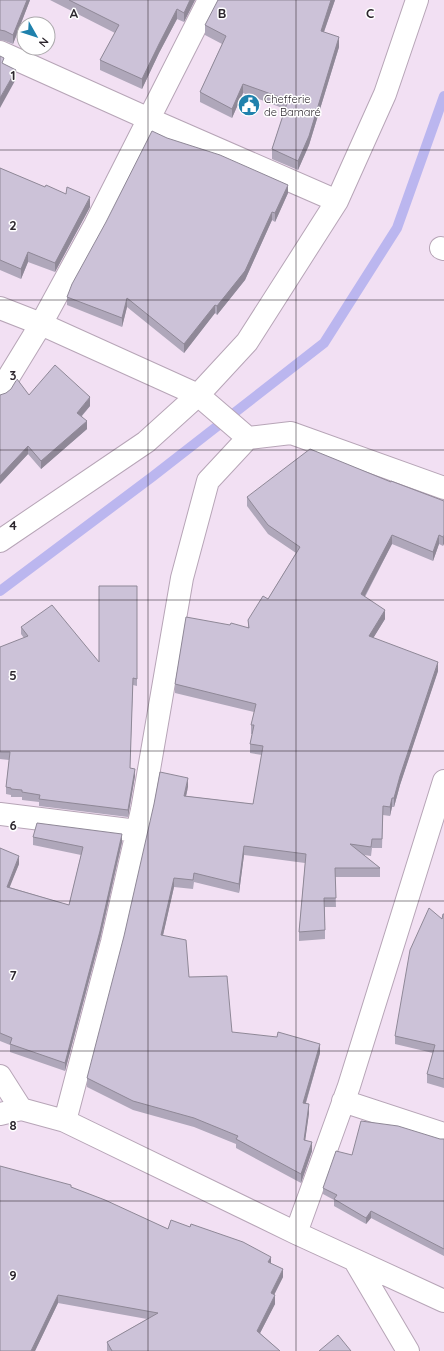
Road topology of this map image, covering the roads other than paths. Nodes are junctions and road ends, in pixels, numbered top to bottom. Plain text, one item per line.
1 (210, 0) edge
2 (417, 0) edge
3 (0, 52) edge
4 (148, 119) junction
5 (337, 201) junction
6 (0, 308) edge
7 (41, 324) junction
8 (0, 391) edge
9 (198, 396) junction
10 (248, 438) junction
11 (444, 488) edge
12 (0, 541) edge
13 (444, 781) edge
14 (0, 814) edge
15 (137, 831) junction
16 (0, 1076) edge
17 (343, 1101) junction
18 (21, 1109) junction
19 (0, 1114) edge
20 (65, 1121) junction
21 (444, 1134) edge
22 (296, 1233) junction
23 (355, 1261) junction
24 (444, 1301) edge
25 (408, 1351) edge

1 - 4 street
2 - 5 street
3 - 4 street
4 - 5 street
4 - 7 street
5 - 9 street
6 - 7 street
7 - 8 street
7 - 9 street
9 - 10 street
9 - 12 street
10 - 11 street
10 - 15 street
13 - 17 street
14 - 15 street
15 - 20 street
16 - 18 street
17 - 21 street
17 - 22 street
18 - 19 street
18 - 20 street
20 - 22 street
22 - 23 street
23 - 24 street
23 - 25 street

